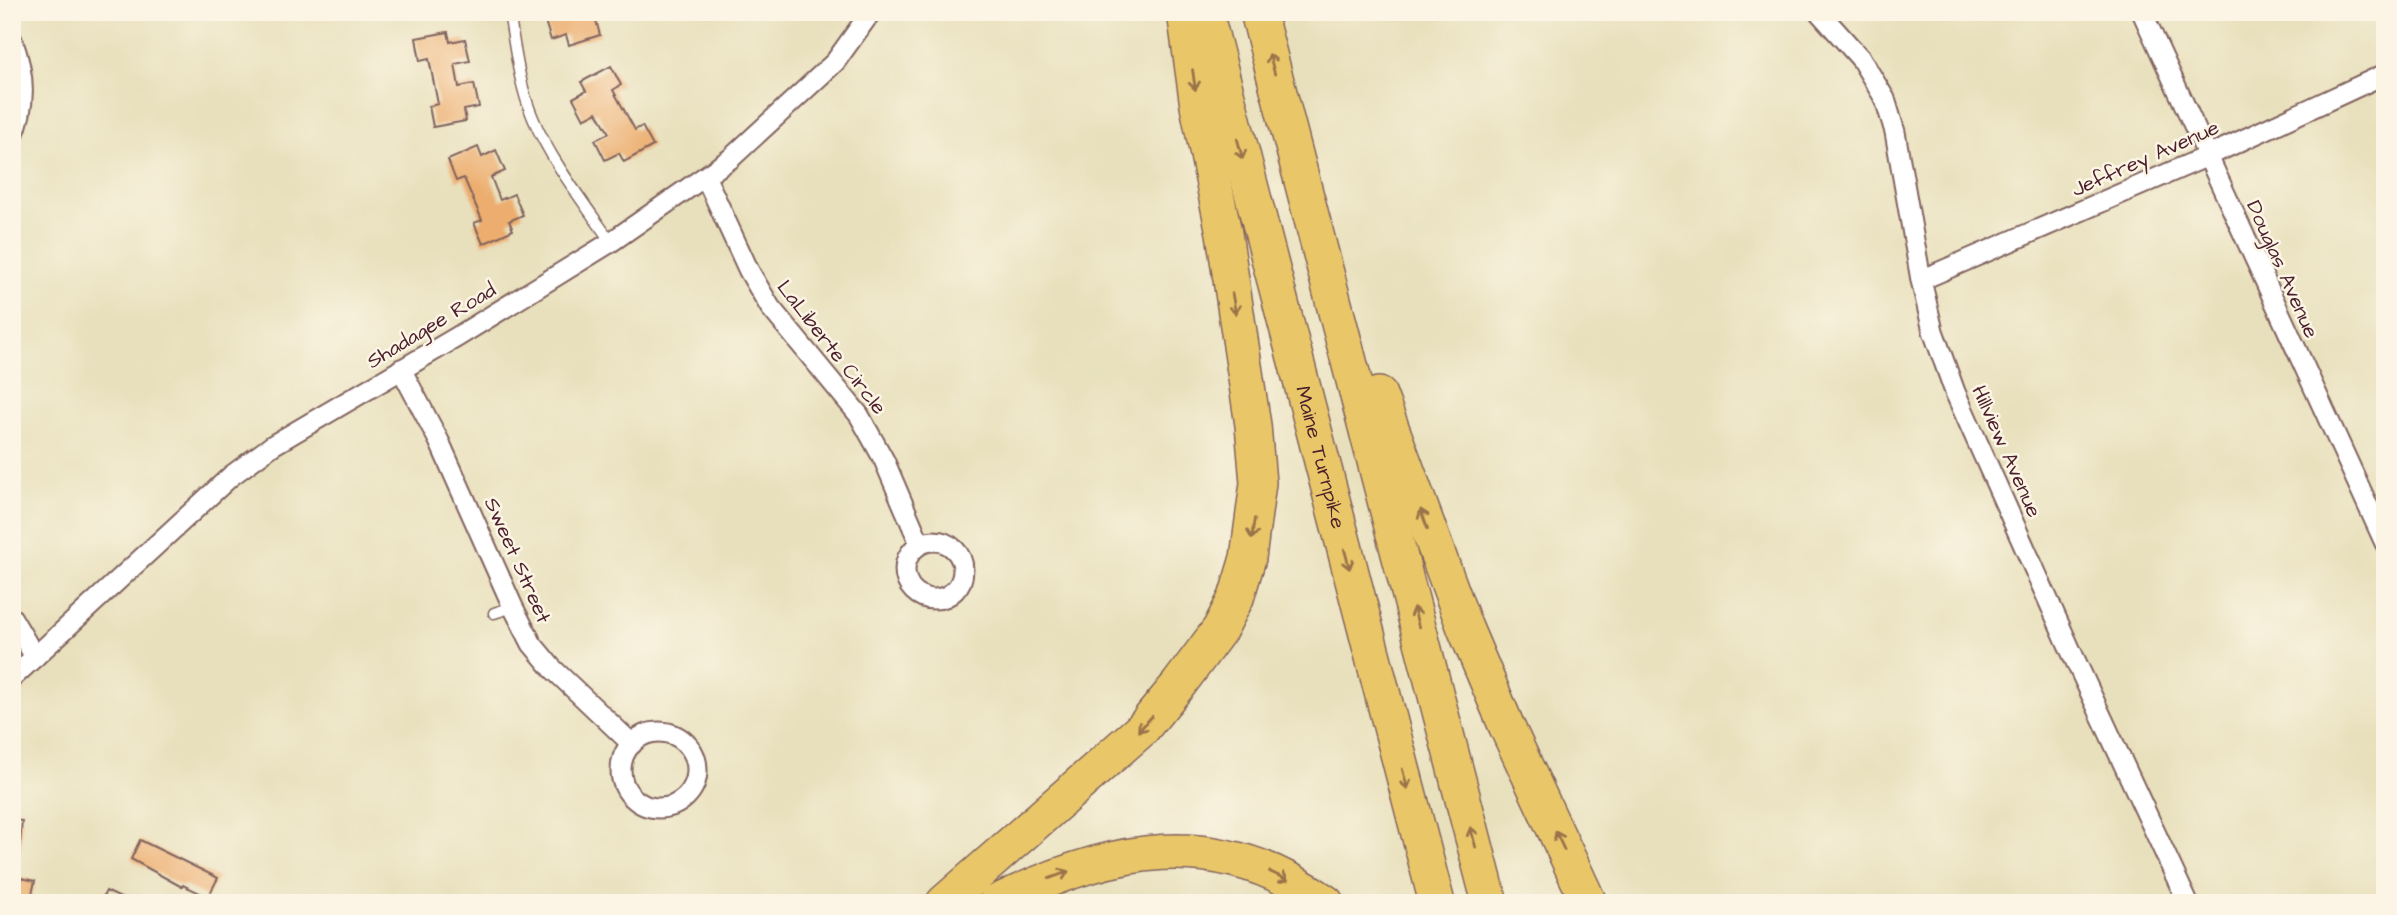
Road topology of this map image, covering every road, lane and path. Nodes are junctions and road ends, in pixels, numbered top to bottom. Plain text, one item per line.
1 (509, 12) edge
2 (871, 12) edge
3 (1185, 12) edge
4 (1205, 12) edge
5 (1258, 12) edge
6 (1819, 12) edge
7 (2142, 12) edge
8 (12, 40) edge
9 (2385, 74) edge
10 (12, 138) edge
11 (2208, 156) junction
12 (1299, 169) junction
13 (706, 177) junction
14 (611, 242) junction
15 (1921, 279) junction
16 (401, 369) junction
17 (2385, 543) edge
18 (920, 544) dead end
19 (513, 607) junction
20 (494, 613) dead end
21 (12, 618) edge
22 (36, 657) junction
23 (12, 678) edge
24 (632, 744) dead end
25 (944, 903) edge
26 (996, 903) edge
27 (1326, 903) edge
28 (1437, 903) edge
29 (1490, 903) edge
30 (1589, 903) edge
31 (2189, 903) edge

1 - 14 lane
2 - 13 street, Shadagee Road
3 -> 25 highway
4 -> 28 highway, Maine Turnpike
12 -> 5 highway
6 - 15 street, Hillview Avenue
7 - 11 street, Douglas Avenue
8 - 10 street
9 - 11 street, Jeffrey Avenue
11 - 15 street, Jeffrey Avenue
11 - 17 street, Douglas Avenue
29 -> 12 highway
30 -> 12 highway
13 - 14 street, Shadagee Road
13 - 18 street, LaLiberte Circle
14 - 16 street, Shadagee Road
15 - 31 street, Hillview Avenue
16 - 19 street, Sweet Street
16 - 22 street, Shadagee Road
19 - 20 lane
19 - 24 street, Sweet Street
21 - 22 street
22 - 23 street, Shadagee Road
26 -> 27 highway

